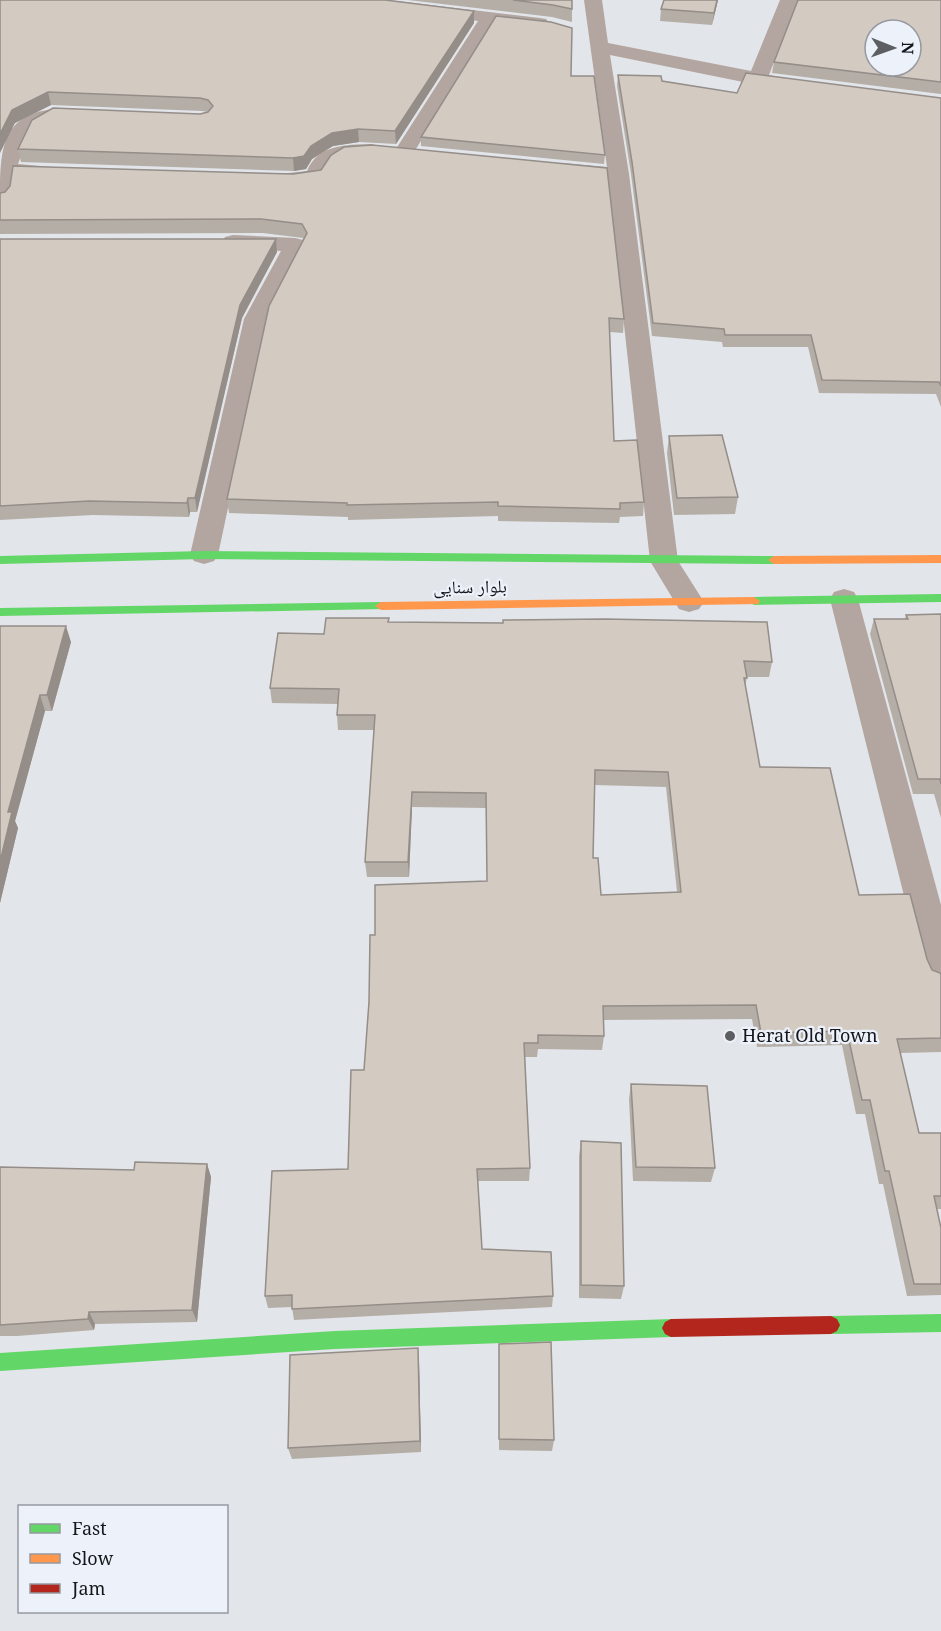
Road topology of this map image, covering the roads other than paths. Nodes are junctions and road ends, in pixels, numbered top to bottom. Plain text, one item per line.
1 (342, 0) edge
2 (593, 0) edge
3 (789, 0) edge
4 (489, 18) junction
5 (552, 24) edge
6 (590, 38) junction
7 (758, 79) junction
8 (804, 86) edge
9 (86, 115) edge
10 (404, 152) junction
11 (427, 155) edge
12 (544, 167) edge
13 (5, 170) junction
14 (74, 172) edge
15 (618, 174) junction
16 (259, 178) edge
17 (0, 198) edge
18 (215, 242) edge
19 (204, 555) junction
20 (941, 559) edge
21 (0, 560) edge
22 (664, 561) junction
23 (941, 598) edge
24 (844, 600) junction
25 (689, 602) junction
26 (0, 612) edge
27 (941, 972) edge
28 (941, 1323) edge
29 (0, 1362) edge

1 - 4 street
2 - 6 street
3 - 7 street
4 - 5 street
4 - 10 street
6 - 7 street
6 - 15 street
7 - 8 street
9 - 13 street
10 - 11 street
10 - 16 street
12 - 15 street
13 - 14 street
13 - 17 street
15 - 22 street
18 - 19 street
19 - 21 main road, بلوار سنایی
19 - 22 main road, بلوار سنایی
20 - 22 main road, بلوار سنایی
22 - 25 street
23 - 24 main road, بلوار سنایی
24 - 25 main road, بلوار سنایی
24 - 27 street
25 - 26 main road, بلوار سنایی
28 - 29 main road

